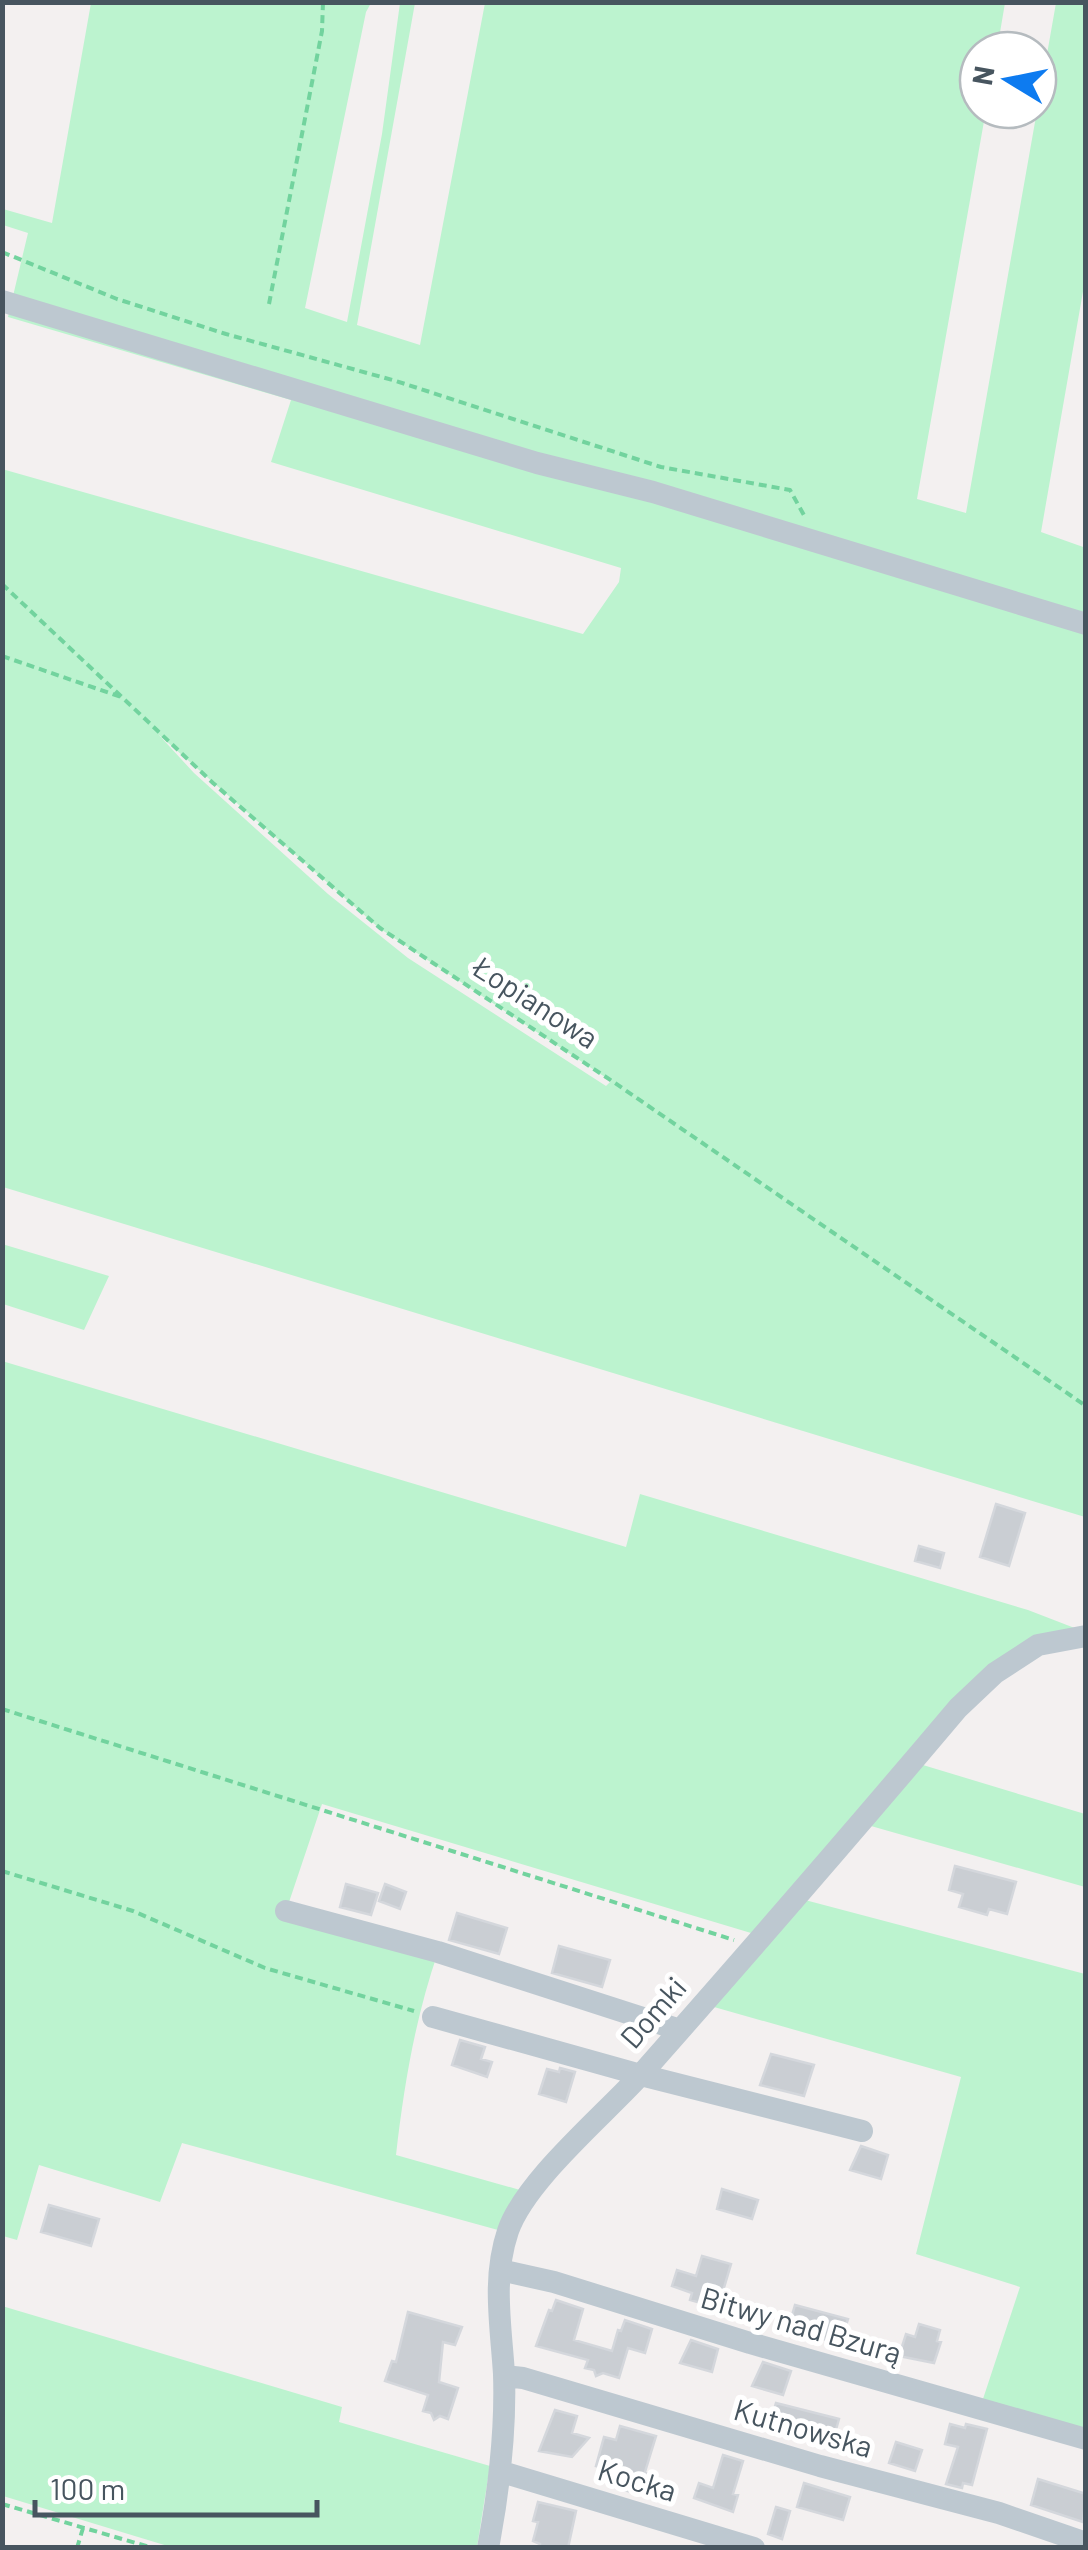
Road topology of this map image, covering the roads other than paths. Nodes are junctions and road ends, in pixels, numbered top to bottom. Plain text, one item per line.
1 (2, 301) edge
2 (1086, 624) edge
3 (1086, 1636) edge
4 (286, 1911) dead end
5 (433, 2017) road end
6 (680, 2030) junction
7 (641, 2075) junction
8 (862, 2131) dead end
9 (500, 2270) junction
10 (504, 2376) junction
11 (1086, 2439) edge
12 (502, 2472) junction
13 (1086, 2543) edge
14 (488, 2548) edge
15 (754, 2548) edge

1 - 2 street
3 - 6 street, Domki
4 - 6 street
5 - 7 street
6 - 7 street, Domki
7 - 8 street
7 - 9 street, Domki
9 - 10 street, Domki
9 - 11 street, Bitwy nad Bzurą
10 - 12 street, Domki
10 - 13 street, Kutnowska
12 - 14 street, Domki
12 - 15 street, Kocka

